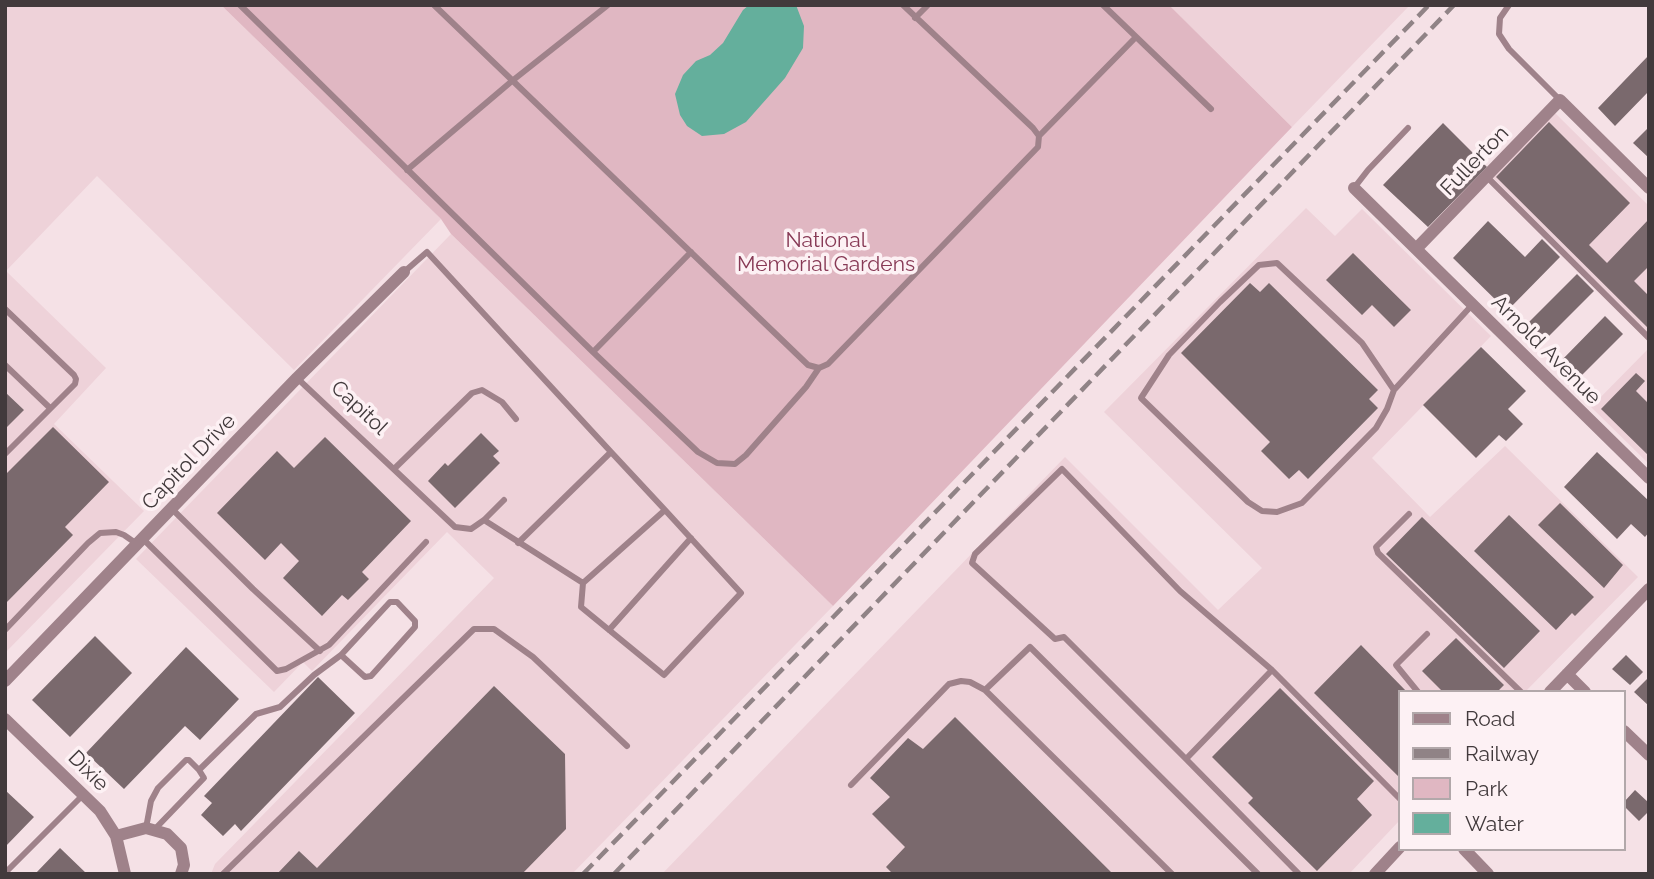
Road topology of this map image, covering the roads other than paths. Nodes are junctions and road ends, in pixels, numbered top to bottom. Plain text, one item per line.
1 (434, 5) edge
2 (608, 5) edge
3 (903, 5) edge
4 (928, 5) edge
5 (1103, 5) edge
6 (1509, 5) edge
7 (244, 6) edge
8 (915, 18) junction
9 (1136, 37) junction
10 (512, 81) junction
11 (1560, 100) junction
12 (1212, 109) dead end
13 (1408, 128) dead end
14 (1039, 136) junction
15 (407, 170) junction
16 (1487, 177) junction
17 (1354, 188) joint
18 (1649, 188) edge
19 (1416, 249) junction
20 (691, 252) junction
21 (404, 272) joint
22 (1473, 304) junction
23 (5, 309) edge
24 (1649, 338) edge
25 (593, 352) junction
26 (5, 365) edge
27 (819, 368) junction
28 (297, 377) junction
29 (1394, 390) junction
30 (50, 408) junction
31 (516, 419) dead end
32 (611, 452) junction
33 (5, 454) edge
34 (394, 468) junction
35 (1649, 478) edge
36 (504, 500) dead end
37 (172, 508) junction
38 (665, 509) junction
39 (1409, 514) dead end
40 (484, 520) junction
41 (691, 538) junction
42 (140, 541) junction
43 (426, 542) dead end
44 (518, 543) junction
45 (583, 583) junction
46 (1649, 589) edge
47 (5, 630) edge
48 (609, 630) junction
49 (1427, 634) dead end
50 (320, 651) junction
51 (341, 655) junction
52 (1272, 670) junction
53 (1567, 674) junction
54 (5, 681) edge
55 (985, 690) junction
56 (1416, 690) edge
57 (1519, 690) edge
58 (1552, 690) edge
59 (1583, 690) edge
60 (5, 719) edge
61 (1626, 733) edge
62 (627, 746) dead end
63 (1649, 755) edge
64 (1186, 759) junction
65 (200, 770) junction
66 (851, 785) dead end
67 (84, 794) junction
68 (1398, 797) edge
69 (150, 829) junction
70 (116, 836) junction
71 (1398, 849) edge
72 (1466, 851) edge
73 (124, 869) edge
74 (5, 873) edge
75 (183, 873) edge
76 (223, 874) edge
77 (1172, 874) edge
78 (1258, 874) edge
79 (1299, 874) edge
80 (1374, 874) edge
81 (1489, 874) edge

1 - 10 lane
2 - 10 lane
3 - 8 lane
4 - 8 lane
5 - 9 lane
6 - 11 lane
7 - 15 lane
8 - 14 lane
9 - 12 lane
9 - 14 lane
10 - 15 lane
10 - 20 lane
11 - 16 street, Fullerton
11 - 18 street
13 - 17 lane
14 - 27 lane
15 - 25 lane
16 - 19 street, Fullerton
16 - 24 lane
17 - 19 street, Arnold Avenue
19 - 22 street, Arnold Avenue
20 - 25 lane
20 - 27 lane
21 - 28 street, Capitol Drive
21 - 32 lane
22 - 29 lane
22 - 35 street, Arnold Avenue
23 - 30 lane
25 - 27 lane
26 - 30 lane
28 - 34 lane, Capitol
28 - 37 street, Capitol Drive
29 - 29 lane
30 - 33 lane
31 - 34 lane
32 - 38 lane
32 - 44 lane
34 - 40 lane, Capitol
36 - 40 lane
37 - 42 street, Capitol Drive
37 - 50 lane
38 - 41 lane
38 - 45 lane
39 - 57 lane
40 - 44 lane
41 - 48 lane
41 - 48 lane
42 - 47 lane
42 - 50 lane
42 - 54 street, Capitol Drive
43 - 50 lane
44 - 45 lane
45 - 48 lane
46 - 53 street
49 - 56 lane
51 - 51 lane
51 - 65 lane
52 - 64 lane
52 - 64 lane
52 - 68 lane
53 - 58 street
53 - 59 street
55 - 66 lane
55 - 77 lane
55 - 78 lane
60 - 67 street, Dixie
61 - 63 street
62 - 76 lane
64 - 79 lane
65 - 69 lane
65 - 69 lane
67 - 70 street, Dixie
67 - 74 lane
69 - 70 street
69 - 75 street
70 - 73 street, Dixie
71 - 80 street
72 - 81 street

